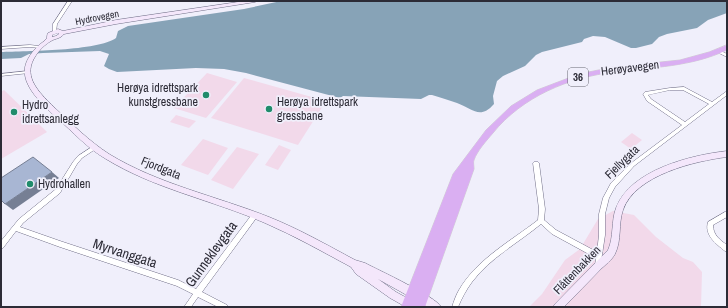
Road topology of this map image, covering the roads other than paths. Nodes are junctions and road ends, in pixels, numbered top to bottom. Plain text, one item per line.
1 (70, 1) edge
2 (255, 1) edge
3 (54, 32) junction
4 (62, 33) junction
5 (50, 38) junction
6 (727, 47) edge
7 (1, 48) edge
8 (36, 50) junction
9 (718, 51) junction
10 (727, 56) edge
11 (28, 72) junction
12 (1, 75) edge
13 (727, 93) edge
14 (713, 104) junction
15 (685, 125) junction
16 (95, 147) junction
17 (727, 154) edge
18 (536, 163) dead end
19 (727, 214) edge
20 (255, 215) junction
21 (541, 221) junction
22 (15, 228) junction
23 (1, 246) edge
24 (727, 249) edge
25 (599, 256) junction
26 (598, 267) junction
27 (198, 292) junction
28 (414, 302) edge
29 (187, 307) edge
30 (224, 307) edge
31 (436, 307) edge
32 (455, 307) edge
33 (558, 307) edge

1 - 3 street
2 - 4 street, Hydrovegen
3 - 4 street
3 - 5 street
4 - 5 street
5 - 8 street
6 - 9 highway, Herøyavegen / 36
7 - 8 street
8 - 11 street
9 - 10 street
9 - 28 highway, Herøyavegen / 36
11 - 12 street
11 - 16 street, Fjordgata
13 - 14 street, Fjellygata
14 - 15 street, Fjellygata
14 - 15 street
15 - 25 street, Fjellygata
16 - 20 street, Fjordgata
16 - 22 street
17 - 26 street, Flåttenbakken
18 - 21 street
19 - 24 street
20 - 27 street, Gunneklevgata
20 - 28 street, Fjordgata
21 - 25 street
21 - 32 street
22 - 23 street
22 - 27 street, Myrvanggata
25 - 26 street, Fjellygata
26 - 33 street, Flåttenbakken
27 - 29 street, Gunneklevgata
27 - 30 street, Myrvanggata
28 - 31 street

